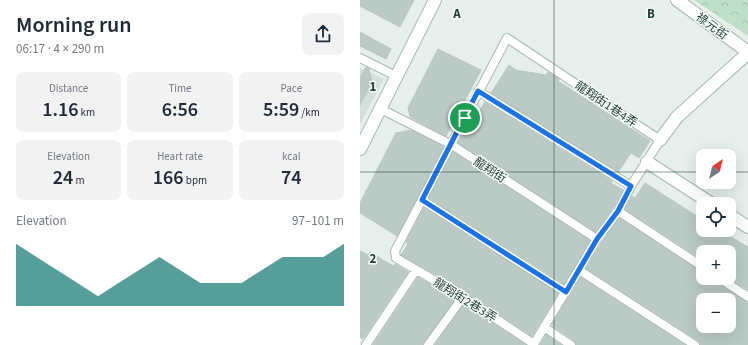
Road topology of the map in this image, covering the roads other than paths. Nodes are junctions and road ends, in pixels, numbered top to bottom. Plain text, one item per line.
1 (435, 0) edge
2 (677, 0) edge
3 (748, 52) edge
4 (360, 58) edge
5 (396, 76) junction
6 (478, 91) junction
7 (379, 108) junction
8 (660, 140) junction
9 (452, 145) junction
10 (360, 149) edge
11 (648, 162) junction
12 (631, 186) junction
13 (701, 197) edge
14 (422, 200) junction
15 (618, 211) junction
16 (736, 219) edge
17 (748, 227) edge
18 (597, 239) junction
19 (696, 262) edge
20 (416, 270) junction
21 (579, 270) junction
22 (730, 285) edge
23 (566, 292) junction
24 (463, 297) junction
25 (748, 297) edge
26 (544, 327) junction
27 (366, 345) edge
28 (428, 345) edge
29 (534, 345) edge
30 (571, 345) edge
31 (695, 345) edge

1 - 5 street
2 - 3 street, 祿元街
3 - 8 street
4 - 5 lane
5 - 7 street
6 - 8 lane, 龍翔街1巷4弄
6 - 9 lane
6 - 12 lane
7 - 9 lane, 龍翔街
7 - 10 street
8 - 11 lane
9 - 14 lane
9 - 18 lane, 龍翔街
11 - 12 lane
11 - 13 street
12 - 15 lane
14 - 20 lane, 龍翔街2巷3弄
14 - 23 lane
15 - 18 lane
15 - 19 lane
16 - 17 street
18 - 21 lane
20 - 24 lane, 龍翔街2巷3弄
20 - 27 lane
21 - 23 lane
21 - 31 lane
22 - 25 lane
23 - 26 lane
24 - 28 lane
24 - 29 lane, 龍翔街2巷3弄
26 - 29 lane
26 - 30 lane

